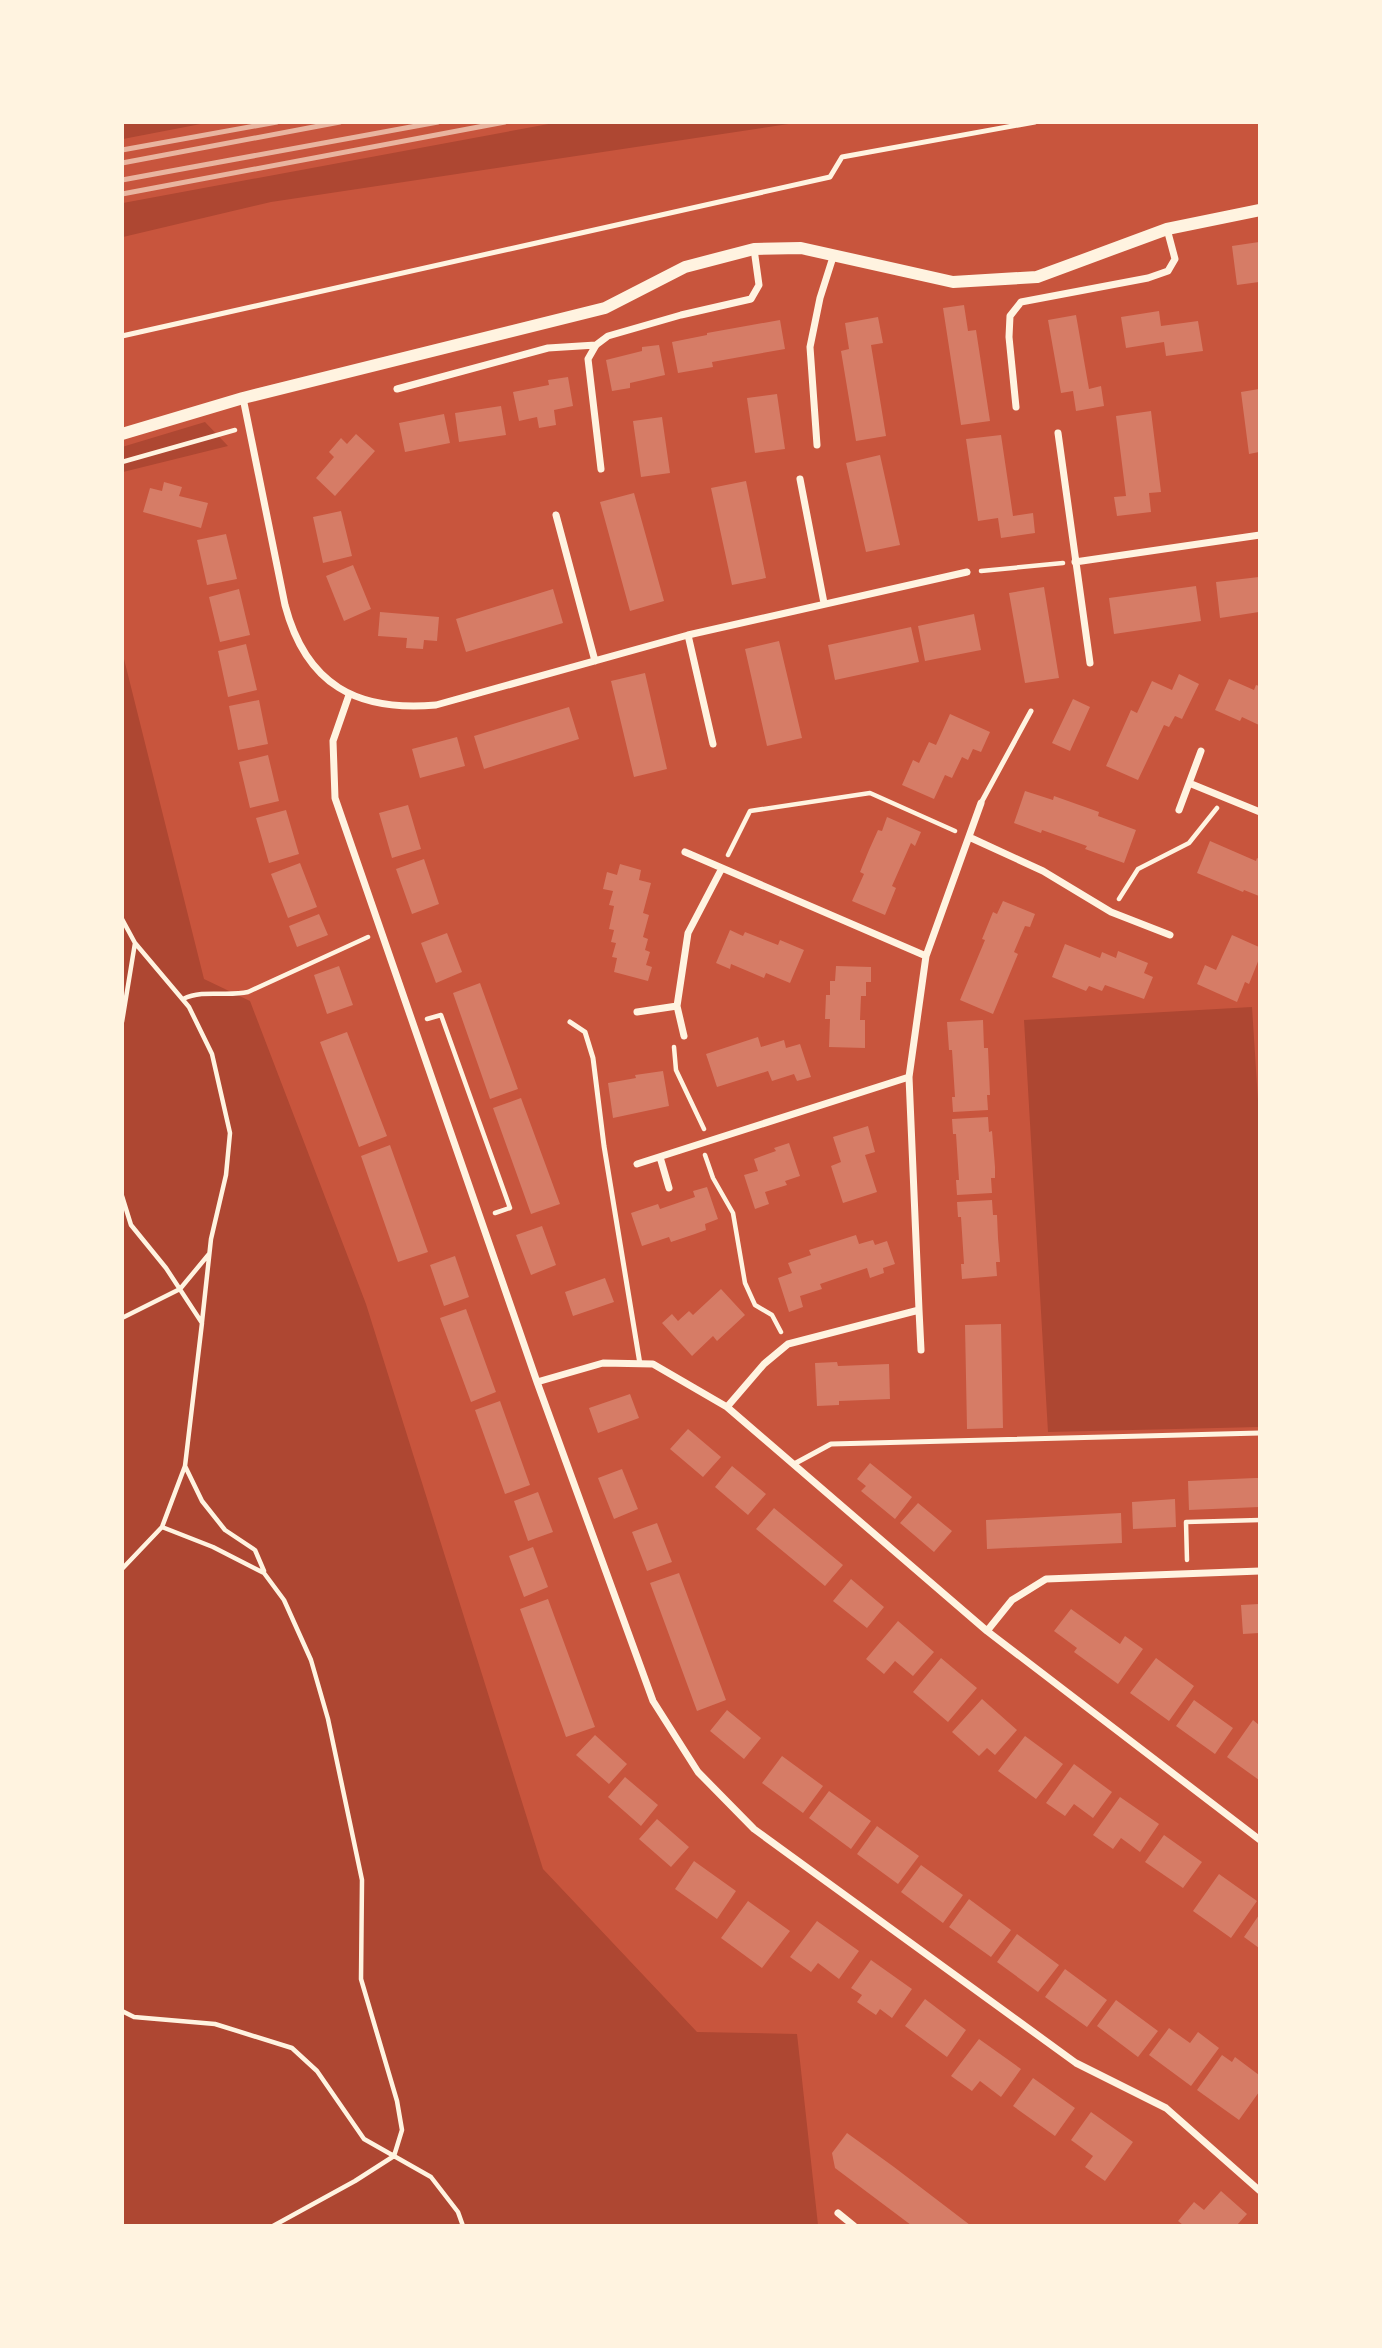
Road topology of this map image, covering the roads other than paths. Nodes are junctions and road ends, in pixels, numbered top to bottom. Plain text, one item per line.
1 (1035, 122) edge
2 (1259, 210) edge
3 (1167, 229) junction
4 (754, 250) junction
5 (834, 254) junction
6 (122, 337) edge
7 (596, 345) junction
8 (397, 389) dead end
9 (243, 398) junction
10 (1016, 407) dead end
11 (1058, 433) dead end
12 (122, 434) edge
13 (817, 445) dead end
14 (600, 469) dead end
15 (800, 479) dead end
16 (556, 515) dead end
17 (1259, 536) edge
18 (1075, 562) junction
19 (967, 572) road end
20 (824, 603) junction
21 (688, 635) junction
22 (595, 661) junction
23 (1090, 663) dead end
24 (349, 695) junction
25 (1031, 711) dead end
26 (713, 744) dead end
27 (1201, 751) dead end
28 (1189, 783) junction
29 (981, 803) joint
30 (1179, 810) dead end
31 (1259, 812) edge
32 (969, 837) junction
33 (685, 852) dead end
34 (722, 868) junction
35 (1170, 935) dead end
36 (926, 956) junction
37 (677, 1006) junction
38 (638, 1012) dead end
39 (570, 1022) dead end
40 (684, 1036) road end
41 (909, 1077) junction
42 (660, 1157) junction
43 (637, 1164) dead end
44 (669, 1188) dead end
45 (919, 1310) junction
46 (921, 1350) dead end
47 (640, 1364) junction
48 (537, 1382) junction
49 (727, 1407) junction
50 (1259, 1433) edge
51 (794, 1464) junction
52 (1259, 1570) edge
53 (987, 1631) junction
54 (1259, 1840) edge
55 (1259, 2191) edge
56 (838, 2213) dead end
57 (854, 2225) edge

1 - 6 lane
2 - 3 street
3 - 5 street
3 - 10 street
4 - 5 street
4 - 7 street
4 - 9 street
5 - 13 street
7 - 8 street
7 - 14 street
9 - 12 street
9 - 24 street
11 - 18 street
15 - 20 street
16 - 22 street
17 - 18 street
18 - 23 street
19 - 20 street
20 - 21 street
21 - 22 street
21 - 26 street
22 - 24 street
24 - 48 street
25 - 29 lane
27 - 28 street
28 - 30 street
28 - 31 street
29 - 32 street
32 - 35 street
32 - 36 street
33 - 34 street
34 - 36 street
34 - 37 street
36 - 41 street
37 - 38 street
37 - 40 street
39 - 47 lane
41 - 42 street
41 - 45 street
42 - 43 street
42 - 44 street
45 - 46 street
45 - 49 street
47 - 48 street
47 - 49 street
48 - 55 street
49 - 51 street
50 - 51 lane
51 - 53 street
52 - 53 street
53 - 54 street
56 - 57 street

